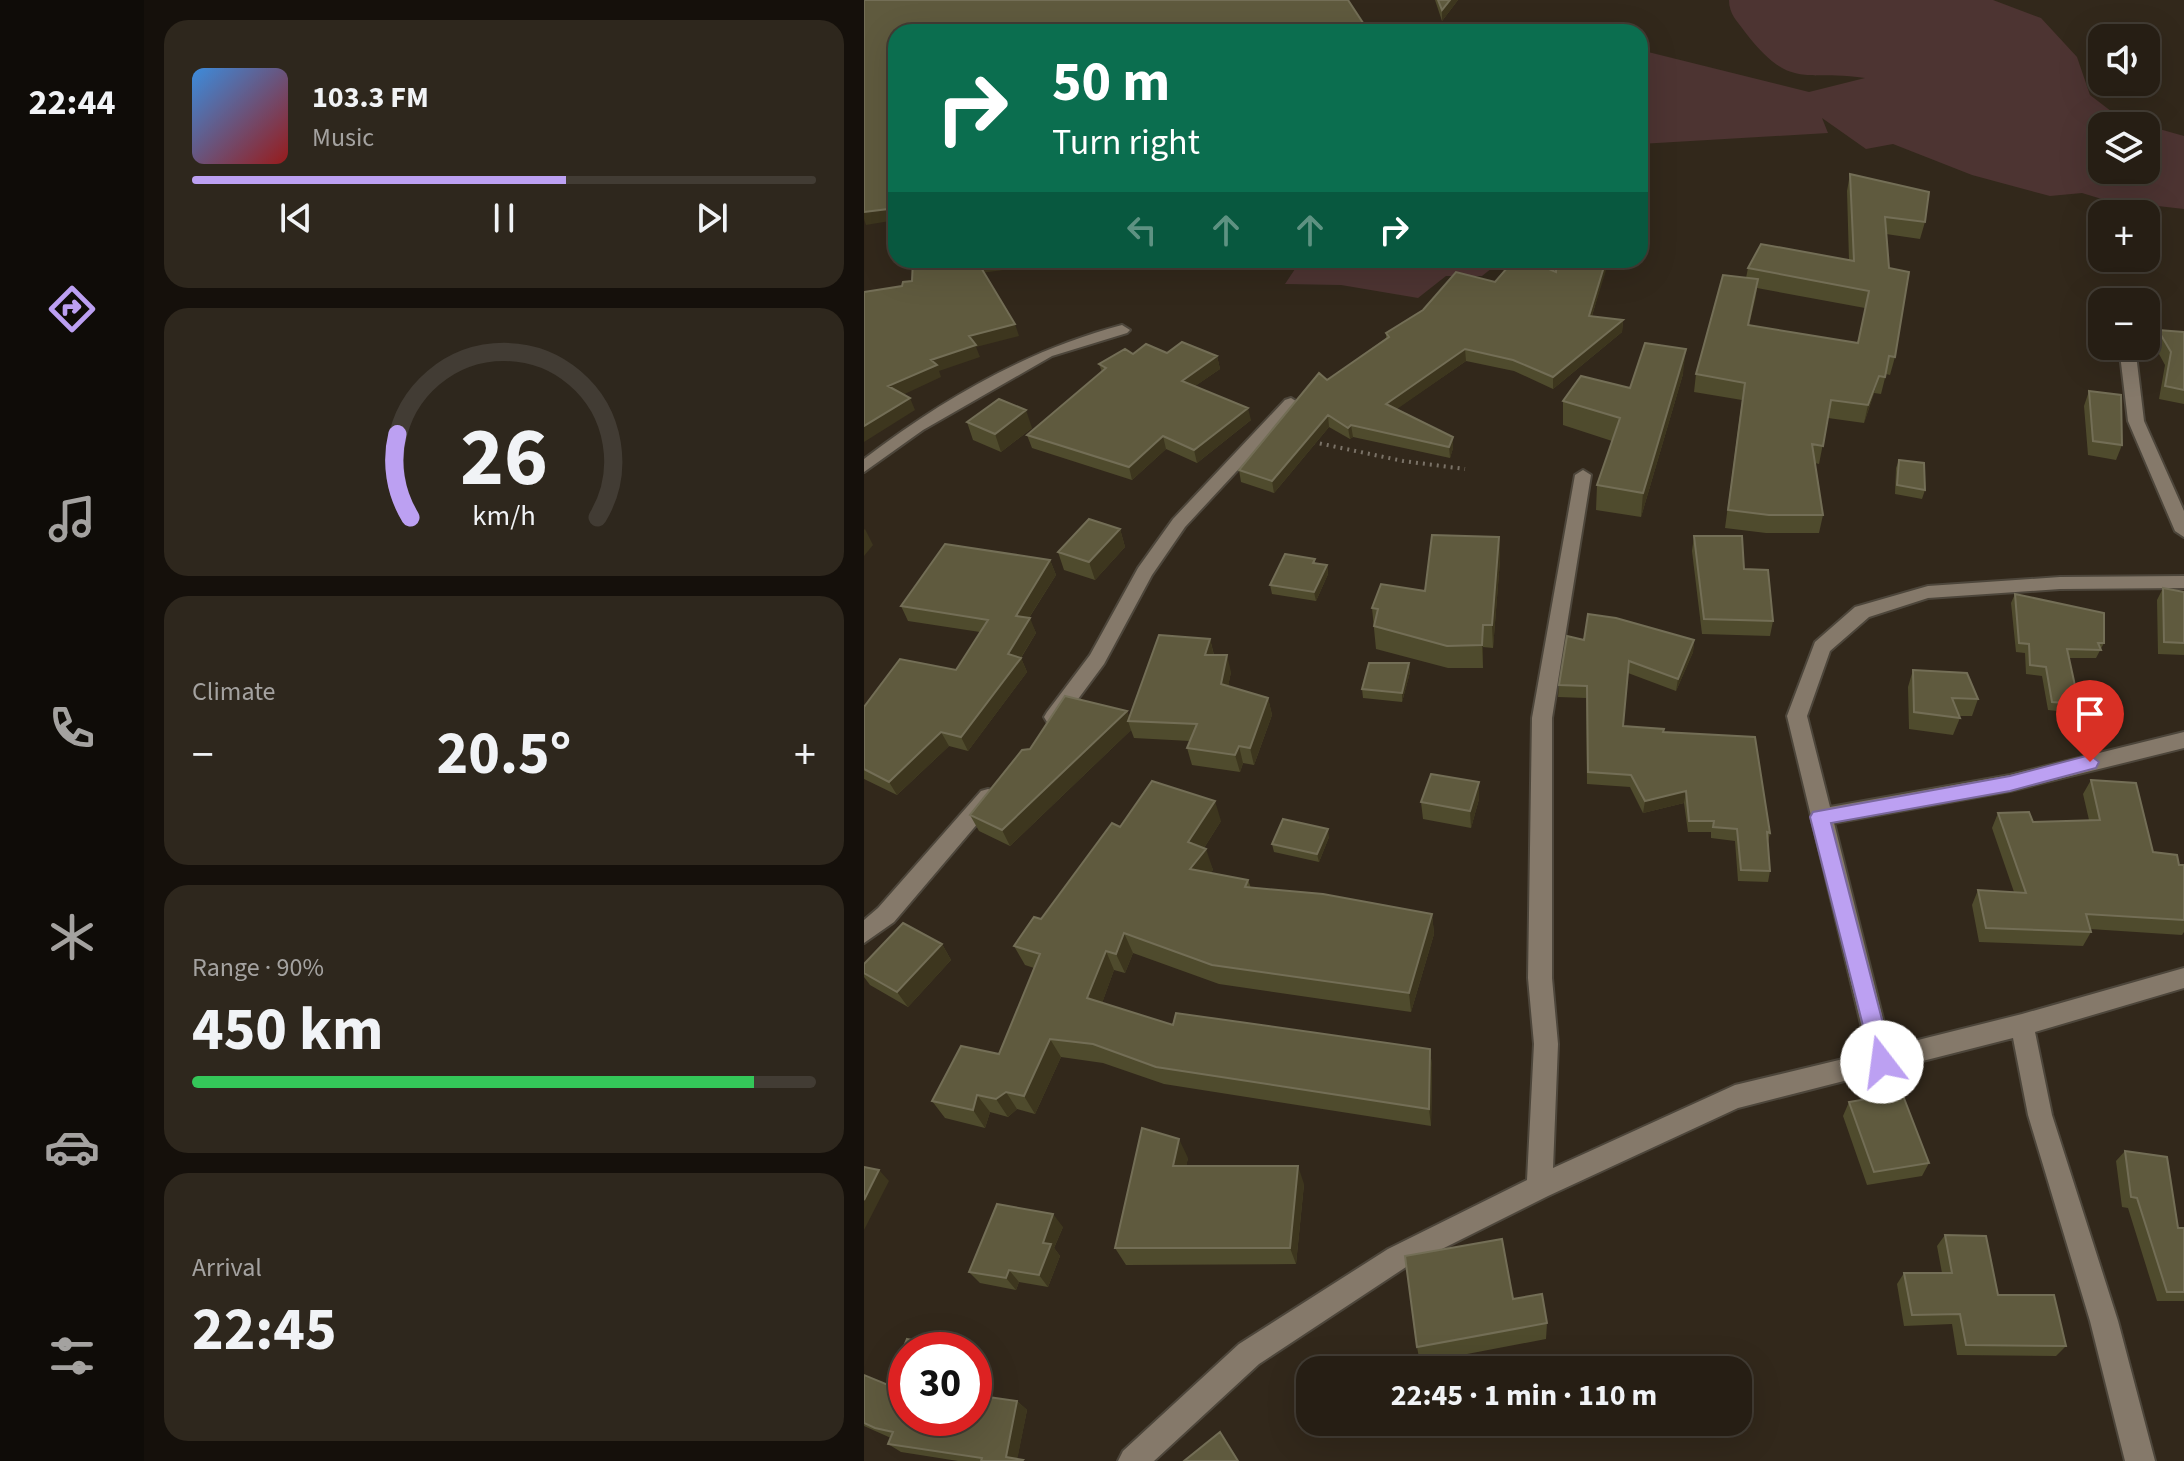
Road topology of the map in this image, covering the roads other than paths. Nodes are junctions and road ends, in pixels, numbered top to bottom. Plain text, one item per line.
1 (1122, 330) dead end
2 (2129, 360) edge
3 (1291, 403) edge
4 (864, 467) edge
5 (1583, 475) dead end
6 (2184, 531) edge
7 (2184, 582) edge
8 (1045, 729) edge
9 (2184, 740) edge
10 (997, 787) edge
11 (1820, 817) junction
12 (864, 933) edge
13 (2184, 978) edge
14 (2022, 1025) junction
15 (1882, 1062) junction
16 (1539, 1187) junction
17 (1133, 1461) edge
18 (2140, 1461) edge

1 - 4 street
2 - 6 street
3 - 8 street
5 - 16 street
7 - 11 street
9 - 11 street
10 - 12 street
11 - 15 street
13 - 14 street
14 - 15 street
14 - 18 street
15 - 16 street
16 - 17 street

